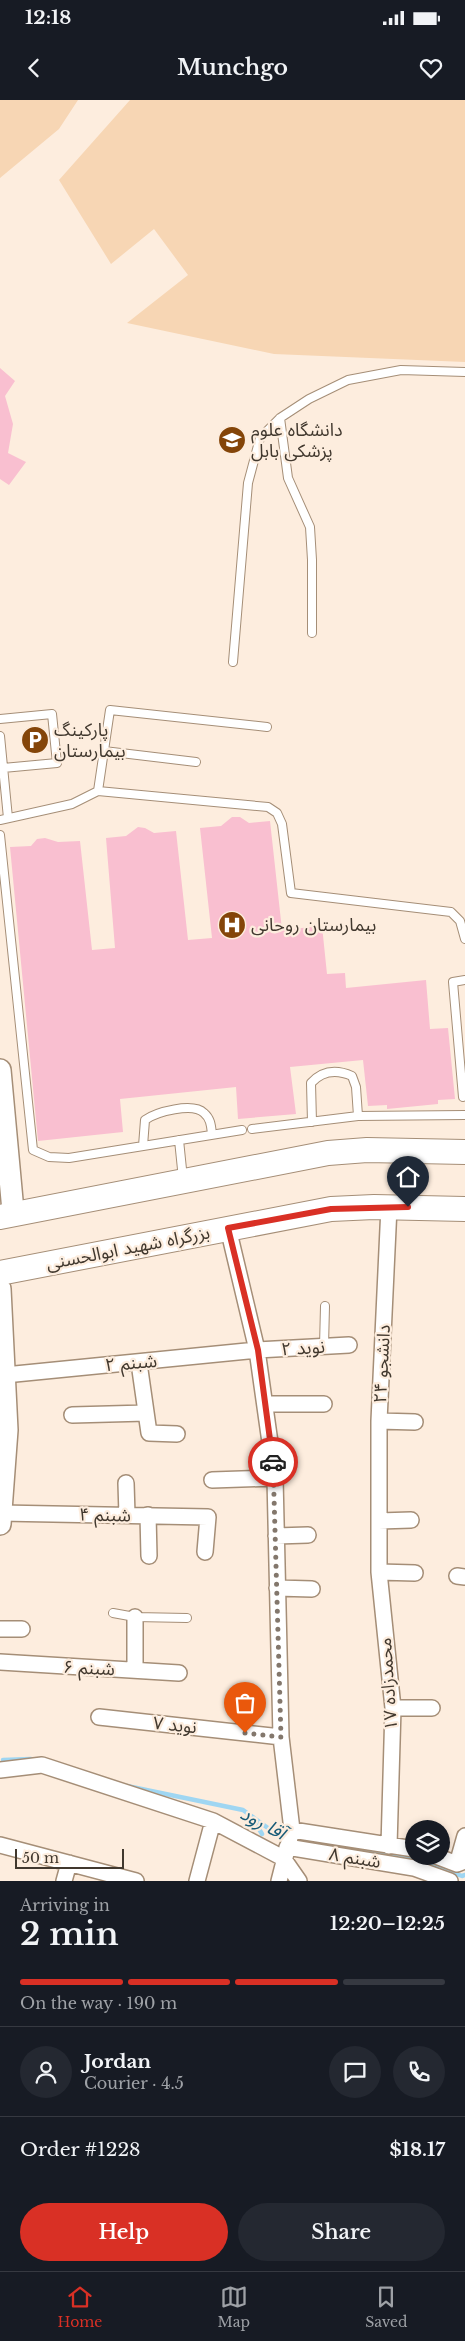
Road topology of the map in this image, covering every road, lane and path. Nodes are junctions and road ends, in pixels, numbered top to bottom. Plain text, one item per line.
1 (465, 372) edge
2 (280, 418) junction
3 (312, 633) dead end
4 (233, 662) dead end
5 (0, 719) edge
6 (268, 727) dead end
7 (0, 736) edge
8 (104, 751) junction
9 (196, 762) dead end
10 (3, 768) junction
11 (98, 791) junction
12 (4, 819) edge
13 (0, 835) edge
14 (465, 939) edge
15 (465, 980) edge
16 (0, 1070) edge
17 (463, 1097) dead end
18 (465, 1115) edge
19 (358, 1116) junction
20 (312, 1122) junction
21 (252, 1129) dead end
22 (242, 1130) dead end
23 (212, 1134) junction
24 (179, 1140) junction
25 (143, 1146) junction
26 (465, 1152) edge
27 (183, 1181) junction
28 (390, 1207) junction
29 (465, 1209) edge
30 (4, 1212) edge
31 (228, 1228) junction
32 (0, 1273) edge
33 (0, 1289) edge
34 (325, 1306) dead end
35 (349, 1345) dead end
36 (324, 1346) junction
37 (258, 1350) junction
38 (139, 1363) junction
39 (5, 1375) junction
40 (266, 1404) junction
41 (324, 1404) dead end
42 (146, 1413) junction
43 (72, 1415) dead end
44 (379, 1421) junction
45 (415, 1422) dead end
46 (4, 1430) edge
47 (177, 1434) dead end
48 (275, 1478) junction
49 (212, 1480) dead end
50 (126, 1483) dead end
51 (127, 1515) junction
52 (148, 1516) junction
53 (0, 1518) edge
54 (411, 1520) dead end
55 (379, 1521) junction
56 (308, 1535) dead end
57 (276, 1536) junction
58 (205, 1552) dead end
59 (149, 1556) dead end
60 (379, 1572) junction
61 (415, 1573) dead end
62 (277, 1588) junction
63 (312, 1588) dead end
64 (113, 1613) dead end
65 (136, 1617) junction
66 (187, 1618) dead end
67 (0, 1628) edge
68 (22, 1629) dead end
69 (0, 1662) edge
70 (136, 1670) junction
71 (179, 1673) dead end
72 (393, 1708) junction
73 (432, 1708) dead end
74 (99, 1717) dead end
75 (281, 1737) junction
76 (0, 1770) edge
77 (213, 1820) junction
78 (292, 1830) junction
79 (465, 1836) edge
80 (0, 1845) edge
81 (390, 1846) junction
82 (405, 1848) edge
83 (285, 1852) junction
84 (69, 1863) junction
85 (461, 1863) edge
86 (128, 1880) edge
87 (64, 1881) edge
88 (197, 1881) edge
89 (279, 1881) edge
90 (298, 1881) edge
91 (450, 1881) edge

1 - 2 lane
2 - 3 lane
2 - 4 lane
5 - 10 lane
6 - 8 lane
7 - 10 lane
8 - 9 lane
8 - 11 lane
10 - 12 lane
11 - 12 lane
11 - 14 lane
13 - 25 lane
15 - 17 lane
16 - 30 street
18 - 19 lane
19 - 20 lane
19 - 20 lane
20 - 21 lane
22 - 23 lane
23 - 24 lane
23 - 25 lane
24 - 25 lane
24 - 27 lane
26 - 27 main road
27 - 30 main road
28 - 29 main road, بزرگراه شهید ابوالحسنی
28 - 31 main road, بزرگراه شهید ابوالحسنی
28 - 44 street, دانشجو ۲۴
31 - 32 main road, بزرگراه شهید ابوالحسنی
31 - 37 street
33 - 39 street
34 - 36 lane
35 - 36 street, نوید ۲
36 - 37 street, نوید ۲
37 - 38 street, شبنم ۲
37 - 40 street
38 - 39 street, شبنم ۲
38 - 42 street
39 - 46 street
40 - 41 street
40 - 48 street
42 - 43 street
42 - 47 street
44 - 45 street
44 - 55 street, دانشجو ۲۴
46 - 53 street
48 - 49 street
48 - 57 street
50 - 51 street
51 - 52 street, شبنم ۴
51 - 53 street, شبنم ۴
52 - 58 street, شبنم ۴
52 - 59 street
54 - 55 street
55 - 60 street, محمدزاده ۱۷
56 - 57 street
57 - 62 street
60 - 61 street
60 - 72 street, محمدزاده ۱۷
62 - 63 street
62 - 75 street
64 - 65 lane
65 - 66 lane
65 - 70 street
67 - 68 street
69 - 70 street, شبنم ۶
70 - 71 street, شبنم ۶
72 - 73 street
72 - 81 street, محمدزاده ۱۷
74 - 75 street, نوید ۷
75 - 78 street
76 - 77 street
77 - 83 street
77 - 88 street
78 - 81 street
78 - 83 street
79 - 85 street
80 - 84 street
81 - 82 street
83 - 89 street
83 - 90 street
83 - 91 street, شبنم ۸
84 - 86 street
84 - 87 street

